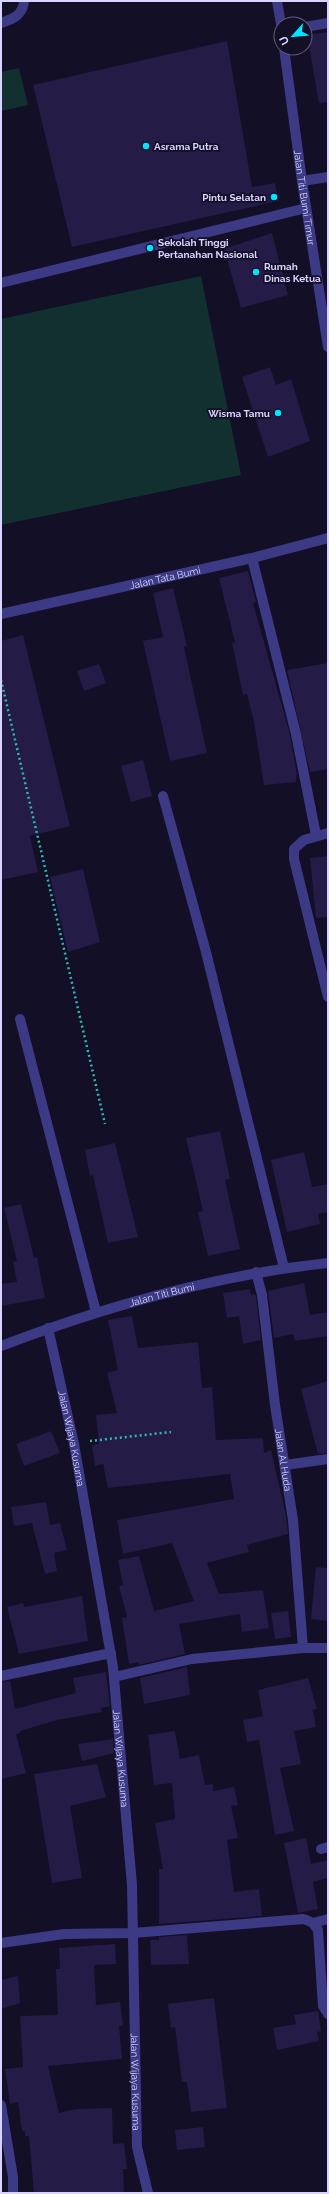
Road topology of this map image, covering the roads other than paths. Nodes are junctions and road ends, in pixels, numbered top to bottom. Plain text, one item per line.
1 (24, 1) edge
2 (277, 1) edge
3 (280, 16) edge
4 (1, 23) edge
5 (328, 23) edge
6 (313, 26) edge
7 (285, 56) edge
8 (328, 177) edge
9 (302, 181) junction
10 (306, 208) junction
11 (1, 283) edge
12 (328, 347) edge
13 (328, 538) edge
14 (252, 558) junction
15 (1, 614) edge
16 (163, 796) dead end
17 (328, 833) edge
18 (316, 835) junction
19 (328, 997) edge
20 (20, 1019) dead end
21 (328, 1263) edge
22 (284, 1268) junction
23 (256, 1272) junction
24 (96, 1312) junction
25 (48, 1328) junction
26 (1, 1346) edge
27 (328, 1459) edge
28 (285, 1465) junction
29 (303, 1648) junction
30 (328, 1648) edge
31 (111, 1653) junction
32 (1, 1676) edge
33 (114, 1677) junction
34 (328, 1919) edge
35 (313, 1923) junction
36 (133, 1933) junction
37 (1, 1943) edge
38 (328, 2014) edge
39 (1, 2105) edge
40 (13, 2193) edge
41 (148, 2193) edge

1 - 4 street
2 - 3 street
5 - 6 street
7 - 9 street, Jalan Titi Bumi Timur
8 - 9 street
9 - 10 street, Jalan Titi Bumi Timur
10 - 11 street
10 - 12 street, Jalan Titi Bumi Timur
13 - 14 street, Jalan Tata Bumi
14 - 15 street, Jalan Tata Bumi
14 - 18 street
16 - 22 street
17 - 18 street
18 - 19 street
20 - 24 street
21 - 22 street, Jalan Titi Bumi
22 - 23 street, Jalan Titi Bumi
23 - 24 street, Jalan Titi Bumi
23 - 28 street, Jalan Al Huda
24 - 25 street, Jalan Titi Bumi
25 - 26 street, Jalan Titi Bumi
25 - 31 street, Jalan Wijaya Kusuma
27 - 28 street
28 - 29 street, Jalan Al Huda
29 - 30 street
29 - 33 street
31 - 32 street
31 - 33 street, Jalan Wijaya Kusuma
33 - 36 street, Jalan Wijaya Kusuma
34 - 35 street
35 - 36 street
35 - 38 street
36 - 37 street
36 - 41 street, Jalan Wijaya Kusuma
39 - 40 street

